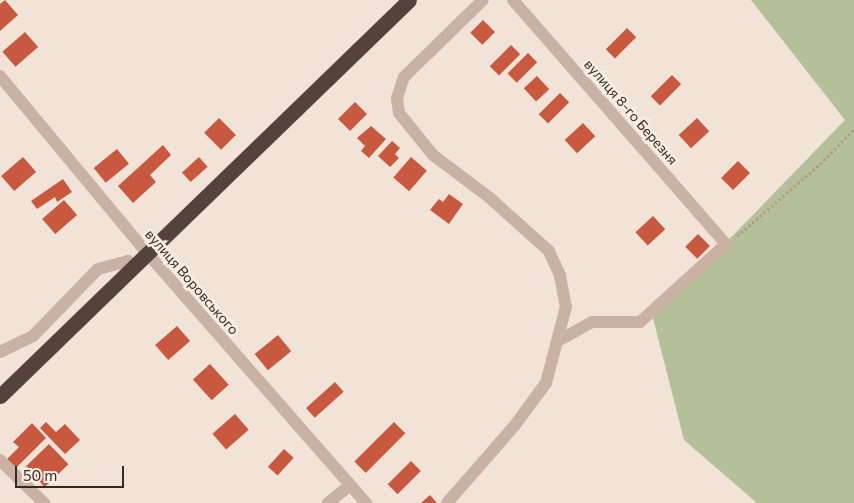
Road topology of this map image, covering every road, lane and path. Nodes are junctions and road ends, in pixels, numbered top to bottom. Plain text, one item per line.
1 (410, 0) edge
2 (483, 0) edge
3 (513, 0) edge
4 (0, 76) edge
5 (854, 129) edge
6 (726, 244) junction
7 (148, 254) junction
8 (134, 266) junction
9 (560, 340) junction
10 (0, 352) edge
11 (0, 396) edge
12 (0, 460) edge
13 (350, 485) junction
14 (44, 503) edge
15 (328, 503) edge
16 (366, 503) edge
17 (447, 503) edge

1 - 7 highway
2 - 9 street
3 - 6 street, вулиця 8-го Березня
4 - 7 street, вулиця Воровського
5 - 6 path
6 - 9 street
7 - 8 highway
7 - 13 street, вулиця Воровського
8 - 10 street
8 - 11 highway
9 - 17 street
12 - 14 street
13 - 15 street
13 - 16 street, вулиця Воровського

